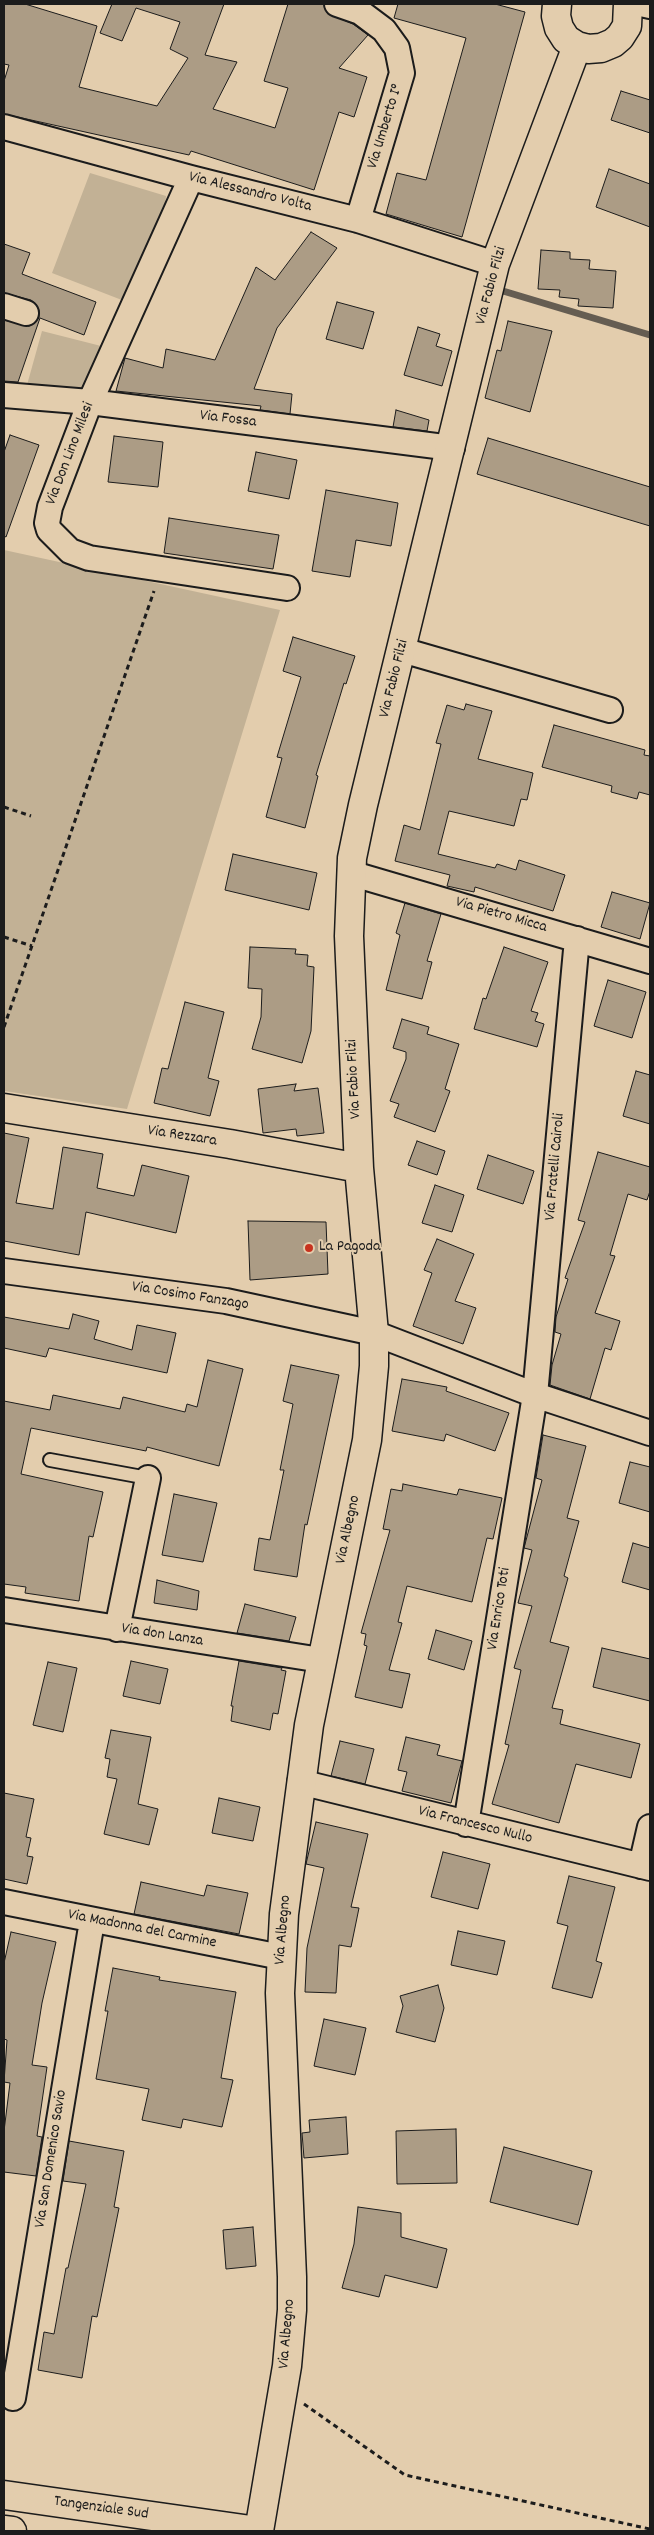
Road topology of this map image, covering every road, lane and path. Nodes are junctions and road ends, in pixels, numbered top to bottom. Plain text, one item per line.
1 (338, 4) edge
2 (556, 4) edge
3 (628, 4) edge
4 (641, 4) edge
5 (650, 6) edge
6 (577, 46) junction
7 (4, 127) edge
8 (191, 178) junction
9 (358, 220) junction
10 (495, 264) junction
11 (4, 395) edge
12 (90, 402) junction
13 (452, 448) junction
14 (161, 569) junction
15 (286, 588) dead end
16 (402, 650) junction
17 (610, 710) dead end
18 (4, 807) edge
19 (31, 816) dead end
20 (350, 872) junction
21 (4, 937) edge
22 (577, 938) junction
23 (32, 946) junction
24 (650, 961) edge
25 (4, 1027) edge
26 (4, 1108) edge
27 (359, 1168) junction
28 (4, 1271) edge
29 (374, 1333) junction
30 (535, 1395) junction
31 (650, 1433) edge
32 (50, 1460) dead end
33 (148, 1478) joint
34 (4, 1610) edge
35 (118, 1629) junction
36 (321, 1660) junction
37 (300, 1782) junction
38 (466, 1824) junction
39 (650, 1827) edge
40 (645, 1867) edge
41 (4, 1902) edge
42 (92, 1921) junction
43 (281, 1957) junction
44 (283, 2389) junction
45 (13, 2398) dead end
46 (4, 2495) edge
47 (650, 2529) edge
48 (4, 2530) edge
49 (12, 2531) edge
50 (258, 2531) edge

1 - 9 street, Via Umberto I°
2 - 6 main road
3 - 6 main road
4 - 5 street
6 - 10 main road, Via Fabio Filzi
7 - 8 street, Via Alessandro Volta
8 - 9 street, Via Alessandro Volta
8 - 12 street, Via Don Lino Milesi
9 - 10 street, Via Alessandro Volta
10 - 13 main road, Via Fabio Filzi
11 - 12 street, Via Fossa
12 - 13 street, Via Fossa
12 - 14 street, Via Don Lino Milesi
13 - 16 main road, Via Fabio Filzi
14 - 15 street, Via Don Lino Milesi
14 - 23 path
16 - 17 street
16 - 20 main road, Via Fabio Filzi
18 - 19 path
20 - 22 street, Via Pietro Micca
20 - 27 main road, Via Fabio Filzi
21 - 23 path
22 - 24 street, Via Pietro Micca
22 - 30 street, Via Fratelli Cairoli
23 - 25 path
26 - 27 main road, Via Rezzara
27 - 29 main road, Via Fabio Filzi
28 - 29 street, Via Cosimo Fanzago
29 - 30 street, Via Cosimo Fanzago
29 - 36 main road, Via Albegno
30 - 31 street, Via Cosimo Fanzago
30 - 38 street, Via Enrico Toti
32 - 33 lane
33 - 35 street
34 - 35 street, Via don Lanza
35 - 36 street, Via don Lanza
36 - 37 main road, Via Albegno
37 - 38 street, Via Francesco Nullo
37 - 43 main road, Via Albegno
38 - 40 street, Via Francesco Nullo
39 - 40 street
41 - 42 street, Via Madonna del Carmine
42 - 43 street, Via Madonna del Carmine
42 - 45 street, Via San Domenico Savio
43 - 44 main road, Via Albegno
44 - 47 path
44 - 50 main road, Via Albegno
46 - 50 main road, Tangenziale Sud
48 - 49 main road

